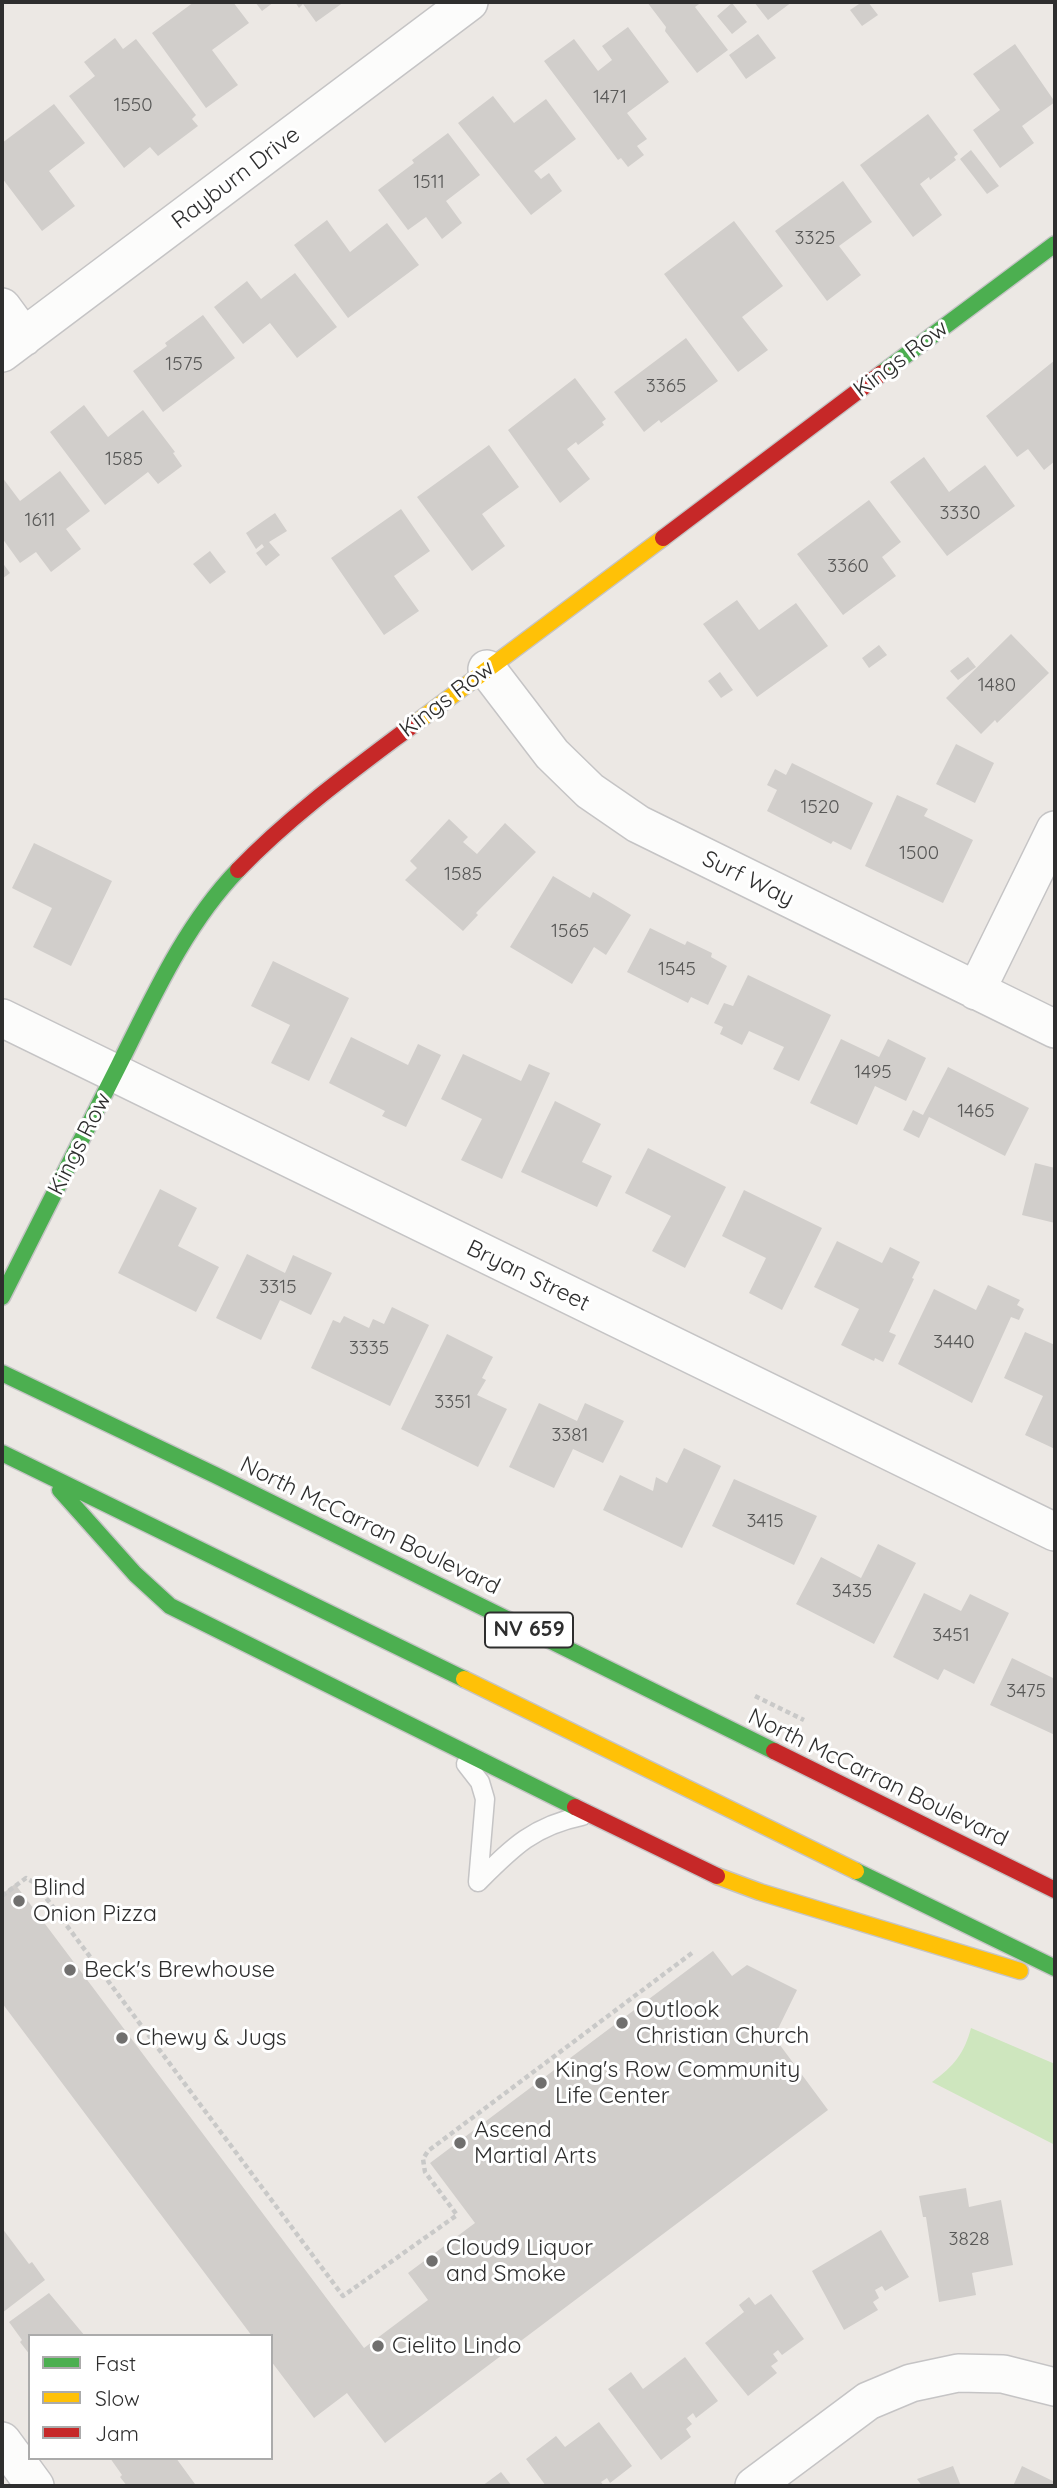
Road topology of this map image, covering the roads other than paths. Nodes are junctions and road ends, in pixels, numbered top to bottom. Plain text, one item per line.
1 (470, 2) edge
2 (1055, 244) edge
3 (2, 307) edge
4 (13, 345) edge
5 (487, 669) junction
6 (1055, 830) edge
7 (976, 991) junction
8 (2, 1018) edge
9 (1055, 1029) edge
10 (116, 1075) junction
11 (2, 1297) edge
12 (2, 1373) edge
13 (2, 1453) edge
14 (47, 1475) junction
15 (1055, 1532) edge
16 (453, 1747) junction
17 (590, 1814) junction
18 (1055, 1891) edge
19 (1055, 1968) edge
20 (1055, 1982) edge
21 (1055, 2388) edge
22 (2, 2441) edge
23 (35, 2486) edge
24 (754, 2486) edge

1 - 4 street, Rayburn Drive
2 - 5 main road, Kings Row
3 - 4 street
5 - 7 street, Surf Way
5 - 10 main road, Kings Row
6 - 7 street
7 - 9 street, Surf Way
8 - 10 street, Bryan Street
10 - 11 main road, Kings Row
10 - 15 street, Bryan Street
12 - 18 main road, North McCarran Boulevard / NV 659
13 - 14 main road
14 - 16 main road
14 - 19 main road
16 - 17 main road
16 - 17 lane
17 - 20 main road
21 - 24 street
22 - 23 street

